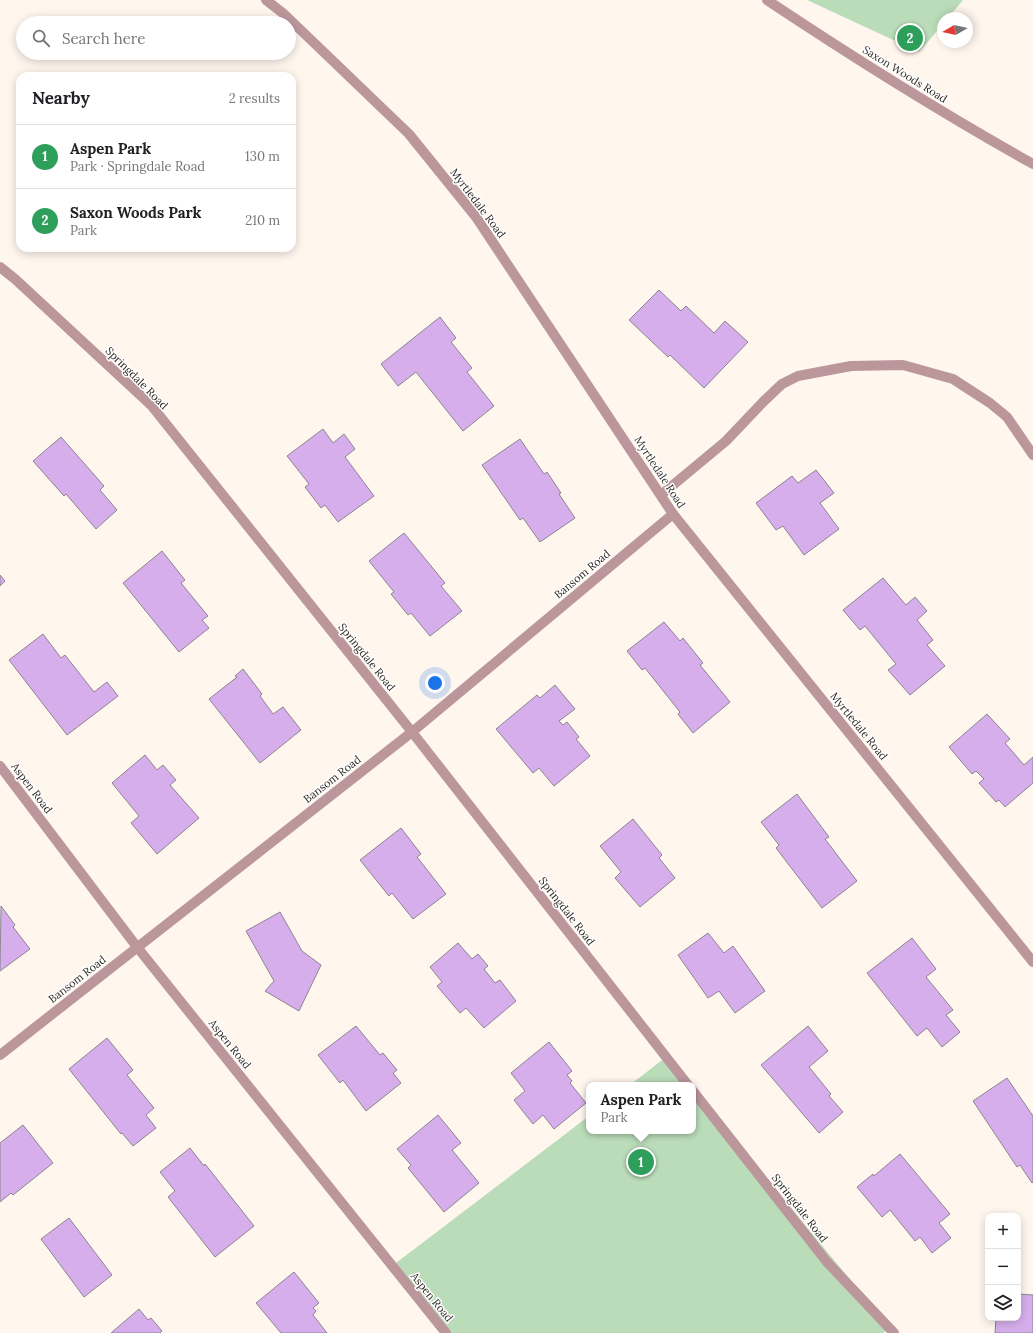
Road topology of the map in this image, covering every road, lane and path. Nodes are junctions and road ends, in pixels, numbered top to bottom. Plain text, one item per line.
1 (266, 0) edge
2 (767, 0) edge
3 (286, 16) edge
4 (296, 26) edge
5 (1033, 164) edge
6 (0, 267) edge
7 (1033, 455) edge
8 (661, 495) junction
9 (673, 514) junction
10 (412, 732) junction
11 (0, 766) edge
12 (137, 946) junction
13 (1033, 962) edge
14 (0, 1055) edge
15 (686, 1082) edge
16 (696, 1095) edge
17 (446, 1333) edge
18 (894, 1333) edge

1 - 3 street, Myrtledale Road
2 - 5 street, Saxon Woods Road
4 - 8 street, Myrtledale Road
6 - 10 street, Springdale Road
7 - 8 street
8 - 9 street, Myrtledale Road
9 - 10 street, Bansom Road
9 - 13 street, Myrtledale Road
10 - 12 street, Bansom Road
10 - 15 street, Springdale Road
11 - 12 street, Aspen Road
12 - 14 street, Bansom Road
12 - 17 street, Aspen Road
16 - 18 street, Springdale Road

